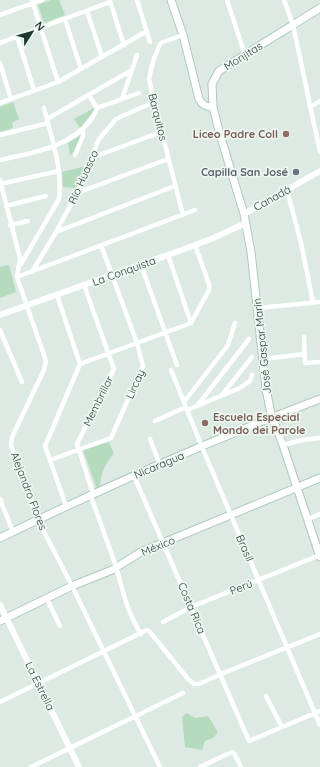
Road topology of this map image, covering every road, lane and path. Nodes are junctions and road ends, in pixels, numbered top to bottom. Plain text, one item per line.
1 (42, 0) edge
2 (137, 0) edge
3 (171, 0) edge
4 (227, 0) edge
5 (284, 0) edge
6 (110, 1) edge
7 (33, 2) edge
8 (320, 8) edge
9 (87, 11) junction
10 (0, 15) edge
11 (65, 19) junction
12 (293, 25) junction
13 (41, 28) junction
14 (147, 31) junction
15 (183, 35) junction
16 (17, 36) junction
17 (0, 42) edge
18 (150, 42) dead end
19 (124, 45) junction
20 (138, 55) dead end
21 (245, 55) junction
22 (102, 57) junction
23 (0, 63) edge
24 (80, 69) junction
25 (132, 70) junction
26 (58, 82) junction
27 (34, 90) junction
28 (139, 93) dead end
29 (89, 95) junction
30 (11, 98) junction
31 (122, 99) junction
32 (320, 100) edge
33 (0, 102) edge
34 (154, 102) junction
35 (310, 106) junction
36 (213, 107) junction
37 (44, 108) dead end
38 (97, 108) junction
39 (47, 121) junction
40 (83, 130) junction
41 (161, 132) junction
42 (219, 132) joint
43 (0, 135) edge
44 (319, 142) edge
45 (54, 147) junction
46 (320, 152) edge
47 (75, 155) dead end
48 (91, 158) junction
49 (0, 160) edge
50 (168, 160) junction
51 (60, 171) junction
52 (320, 171) edge
53 (0, 183) edge
54 (175, 186) junction
55 (287, 190) junction
56 (77, 193) junction
57 (46, 196) dead end
58 (6, 206) junction
59 (195, 210) dead end
60 (183, 214) junction
61 (244, 214) junction
62 (28, 221) dead end
63 (246, 223) junction
64 (10, 225) junction
65 (56, 232) junction
66 (101, 245) junction
67 (195, 245) junction
68 (168, 255) junction
69 (141, 265) junction
70 (20, 266) junction
71 (32, 272) junction
72 (112, 275) junction
73 (18, 277) junction
74 (84, 285) junction
75 (57, 295) junction
76 (313, 302) junction
77 (320, 302) edge
78 (27, 306) junction
79 (258, 308) junction
80 (0, 315) edge
81 (191, 323) junction
82 (236, 323) dead end
83 (0, 330) edge
84 (165, 332) junction
85 (304, 337) dead end
86 (249, 339) dead end
87 (137, 343) junction
88 (108, 353) junction
89 (305, 354) junction
90 (252, 357) dead end
91 (263, 359) junction
92 (320, 362) edge
93 (80, 364) junction
94 (177, 365) dead end
95 (171, 370) dead end
96 (252, 375) dead end
97 (22, 382) dead end
98 (220, 396) junction
99 (320, 399) edge
100 (197, 406) junction
101 (186, 407) junction
102 (272, 417) junction
103 (155, 421) dead end
104 (320, 438) edge
105 (150, 439) dead end
106 (283, 445) junction
107 (202, 447) junction
108 (78, 450) junction
109 (50, 460) junction
110 (160, 465) junction
111 (134, 476) junction
112 (320, 478) edge
113 (297, 488) junction
114 (92, 494) junction
115 (0, 499) edge
116 (66, 506) junction
117 (320, 514) edge
118 (231, 516) junction
119 (308, 519) junction
120 (38, 520) junction
121 (13, 532) junction
122 (0, 538) edge
123 (164, 543) junction
124 (320, 556) edge
125 (116, 568) junction
126 (258, 580) junction
127 (72, 586) junction
128 (47, 598) junction
129 (0, 605) edge
130 (191, 607) junction
131 (3, 619) edge
132 (163, 622) dead end
133 (60, 626) dead end
134 (141, 634) junction
135 (320, 634) edge
136 (287, 647) junction
137 (104, 651) junction
138 (220, 674) junction
139 (39, 684) junction
140 (183, 693) dead end
141 (266, 696) dead end
142 (0, 702) edge
143 (320, 711) edge
144 (315, 713) junction
145 (136, 716) junction
146 (320, 725) edge
147 (282, 727) junction
148 (69, 748) junction
149 (31, 767) edge
150 (79, 767) edge
151 (160, 767) edge
152 (200, 767) edge
153 (241, 767) edge

1 - 7 street
2 - 14 street
3 - 15 main road
4 - 21 street
5 - 12 street
6 - 9 street
6 - 19 street
7 - 10 street
7 - 13 street
8 - 12 main road, Monjitas
9 - 11 street
9 - 22 street
11 - 13 street
11 - 24 street
12 - 21 main road, Monjitas
12 - 35 street
13 - 16 street
13 - 26 street
14 - 18 street
14 - 19 street
15 - 34 street, Barquitos
15 - 36 main road
16 - 17 street
16 - 27 street
19 - 22 street
20 - 25 street
21 - 36 main road, Monjitas
22 - 24 street
23 - 30 street
24 - 26 street
25 - 29 street
25 - 31 street
26 - 27 street
27 - 30 street
28 - 31 street
29 - 38 street
29 - 39 street
30 - 33 street
31 - 38 street
32 - 35 street
34 - 41 street, Barquitos
34 - 48 street, Río Huasco
35 - 44 street
36 - 42 main road, Monjitas
37 - 39 street
38 - 40 street
39 - 43 street
39 - 45 street
40 - 45 street
40 - 47 street
41 - 48 street
41 - 50 street, Barquitos
42 - 61 main road, José Gaspar Marín
44 - 46 street
45 - 49 street
45 - 51 street
48 - 56 street, Río Huasco
50 - 54 street, Barquitos
50 - 56 street
51 - 53 street
51 - 70 street
52 - 55 street, Canadá
53 - 58 street, Alejandro Flores
54 - 60 street, Barquitos
54 - 65 street
55 - 61 street, Canadá
55 - 76 street
56 - 65 street, Río Huasco
57 - 58 street
58 - 64 street, Alejandro Flores
59 - 60 street
60 - 66 street
61 - 63 main road, José Gaspar Marín
62 - 64 street
63 - 67 street, La Conquista
63 - 79 main road, José Gaspar Marín
64 - 70 street, Alejandro Flores
65 - 71 street, Río Huasco
66 - 71 street
66 - 72 street, Lircay
67 - 68 street, La Conquista
67 - 81 street
68 - 69 street, La Conquista
68 - 81 street
69 - 72 street, La Conquista
69 - 84 street
70 - 73 street, Alejandro Flores
71 - 73 street
72 - 74 street, La Conquista
72 - 87 street, Lircay
73 - 78 street, Alejandro Flores
74 - 75 street, La Conquista
74 - 88 street, Membrillar
75 - 78 street, La Conquista
75 - 93 street
76 - 77 street
76 - 79 street
78 - 80 street, La Conquista
78 - 120 street, Alejandro Flores
79 - 91 main road, José Gaspar Marín
81 - 84 street
82 - 101 street
83 - 97 street
84 - 87 street
84 - 94 street
85 - 89 street
86 - 100 street, José Gaspar Marín
87 - 88 street
87 - 108 street, Lircay
88 - 93 street
88 - 108 street, Membrillar
89 - 91 street
89 - 92 street
90 - 98 street, José Gaspar Marín
91 - 102 main road, José Gaspar Marín
93 - 109 street
95 - 101 street, Brasil
96 - 98 street, José Gaspar Marín
98 - 100 street, José Gaspar Marín
99 - 102 main road, Nicaragua
100 - 101 street, José Gaspar Marín
101 - 103 street, José Gaspar Marín
101 - 107 street, Brasil
102 - 106 main road, José Gaspar Marín
102 - 107 main road, Nicaragua
104 - 106 street
105 - 110 street
106 - 113 main road, José Gaspar Marín
107 - 110 main road, Nicaragua
107 - 118 street, Brasil
108 - 109 street, Lircay
108 - 114 street
109 - 116 street
110 - 111 main road, Nicaragua
111 - 114 main road, Nicaragua
111 - 123 street, Costa Rica
112 - 113 main road, México
113 - 118 main road, México
113 - 119 main road, José Gaspar Marín
114 - 116 main road, Nicaragua
114 - 125 street
115 - 121 street
116 - 120 main road, Nicaragua
117 - 119 street
118 - 123 main road, México
118 - 126 street, Brasil
119 - 124 main road, José Gaspar Marín
120 - 121 main road, Nicaragua
120 - 127 street, Alejandro Flores
121 - 122 main road, Nicaragua
123 - 125 main road, México
123 - 130 street, Costa Rica
124 - 126 street, Perú
125 - 127 main road, México
125 - 134 street
126 - 130 street, Perú
126 - 136 street, Brasil
127 - 128 main road, México
127 - 137 street, Alejandro Flores
128 - 131 main road, México
128 - 133 street
129 - 131 street, La Estrella
130 - 132 street, Perú
130 - 138 street, Costa Rica
131 - 139 street, La Estrella
134 - 137 street
134 - 138 street
135 - 136 street
136 - 138 street
136 - 144 street, Brasil
137 - 139 street
137 - 145 street, Alejandro Flores
138 - 147 street, Costa Rica
139 - 142 street
139 - 148 street, La Estrella
140 - 145 street
141 - 147 street
143 - 144 street
144 - 146 street, Brasil
144 - 147 street
145 - 148 street
145 - 151 street, Alejandro Flores
148 - 149 street
148 - 150 street, La Estrella
152 - 153 street

